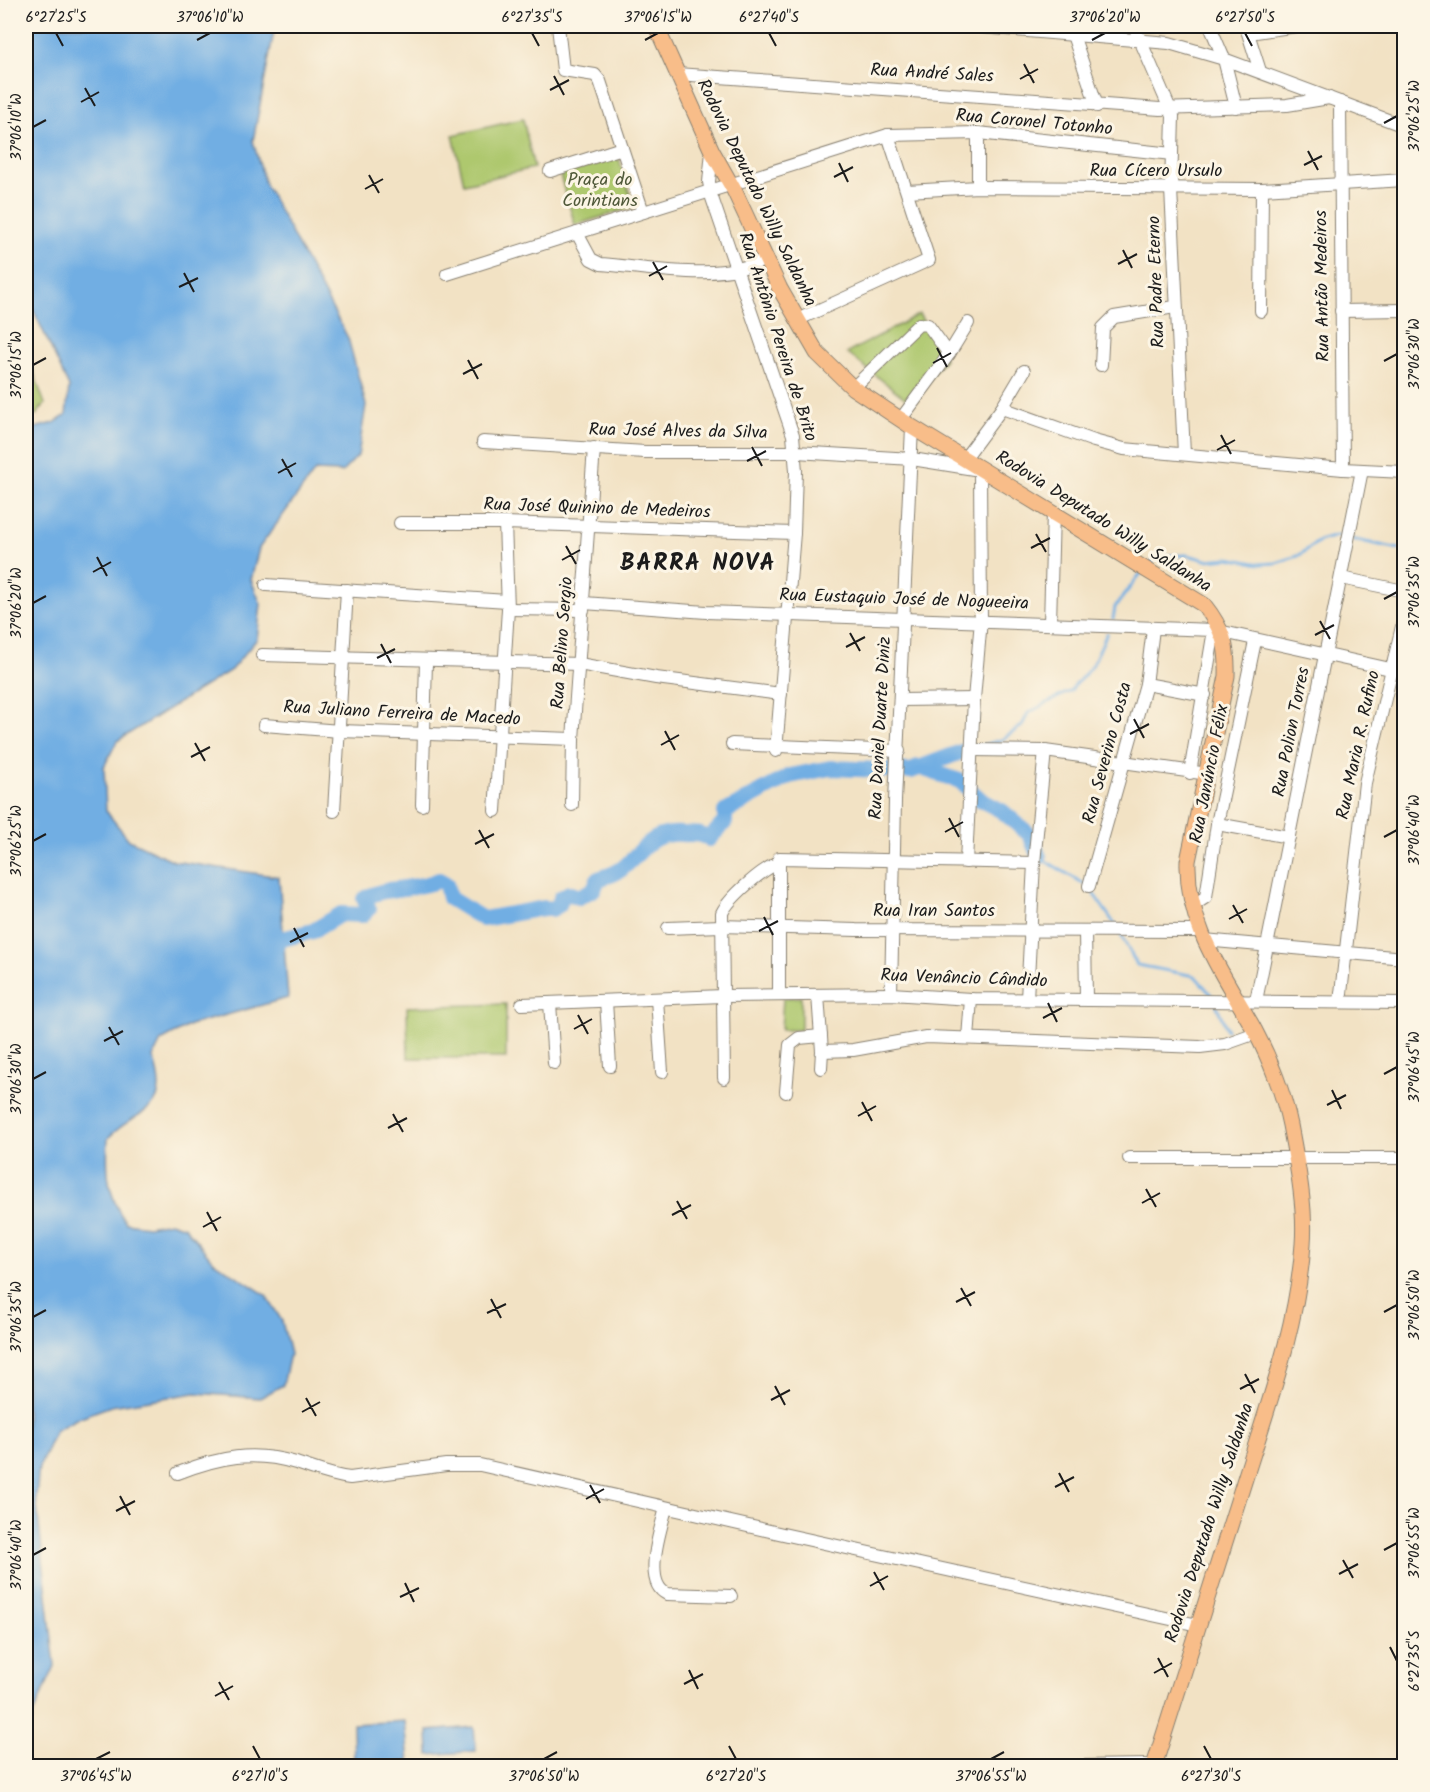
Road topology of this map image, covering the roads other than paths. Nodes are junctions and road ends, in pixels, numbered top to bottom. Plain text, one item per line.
1 (558, 26) edge
2 (656, 26) edge
3 (968, 26) edge
4 (1134, 26) edge
5 (1210, 26) edge
6 (1297, 26) edge
7 (992, 27) edge
8 (1247, 29) edge
9 (1072, 31) edge
10 (1139, 39) junction
11 (1224, 59) junction
12 (1260, 71) junction
13 (677, 74) junction
14 (1334, 100) junction
15 (1097, 106) junction
16 (1236, 107) junction
17 (1172, 109) junction
18 (1404, 126) edge
19 (978, 133) junction
20 (888, 135) junction
21 (622, 148) junction
22 (712, 151) junction
23 (1172, 154) junction
24 (550, 171) dead end
25 (1404, 180) edge
26 (731, 184) junction
27 (1339, 185) junction
28 (978, 187) junction
29 (1171, 189) junction
30 (1262, 189) junction
31 (710, 190) junction
32 (907, 191) junction
33 (643, 212) junction
34 (577, 232) junction
35 (766, 259) junction
36 (739, 271) junction
37 (447, 274) dead end
38 (1175, 308) junction
39 (1404, 310) edge
40 (1262, 311) dead end
41 (1341, 311) junction
42 (797, 320) junction
43 (968, 323) dead end
44 (949, 354) junction
45 (1101, 366) dead end
46 (1024, 371) dead end
47 (853, 388) junction
48 (1002, 408) junction
49 (907, 423) junction
50 (483, 442) dead end
51 (594, 448) junction
52 (796, 452) junction
53 (1184, 453) junction
54 (965, 458) junction
55 (912, 459) junction
56 (1343, 469) junction
57 (980, 470) junction
58 (1362, 470) junction
59 (1404, 472) edge
60 (1053, 512) junction
61 (400, 523) dead end
62 (505, 523) junction
63 (590, 526) junction
64 (794, 533) junction
65 (1341, 578) junction
66 (266, 585) dead end
67 (347, 590) junction
68 (1404, 591) edge
69 (507, 605) junction
70 (584, 607) junction
71 (788, 613) junction
72 (904, 617) junction
73 (1404, 618) edge
74 (981, 620) junction
75 (1050, 623) junction
76 (1153, 629) junction
77 (1219, 632) junction
78 (1255, 641) junction
79 (262, 655) dead end
80 (1325, 655) junction
81 (343, 659) junction
82 (426, 662) junction
83 (504, 663) junction
84 (579, 664) junction
85 (1399, 671) edge
86 (1146, 684) junction
87 (782, 694) junction
88 (1205, 695) junction
89 (974, 699) junction
90 (901, 700) junction
91 (264, 725) dead end
92 (340, 731) junction
93 (424, 733) junction
94 (500, 736) junction
95 (573, 739) junction
96 (732, 744) dead end
97 (777, 748) junction
98 (973, 750) junction
99 (899, 751) junction
100 (1045, 751) junction
101 (1125, 763) junction
102 (1190, 773) junction
103 (1208, 774) junction
104 (422, 805) dead end
105 (572, 805) dead end
106 (334, 811) dead end
107 (495, 811) dead end
108 (1217, 824) junction
109 (1289, 837) junction
110 (779, 860) junction
111 (894, 862) junction
112 (966, 862) junction
113 (1034, 863) junction
114 (1089, 886) dead end
115 (1192, 906) junction
116 (721, 926) junction
117 (777, 927) junction
118 (668, 928) dead end
119 (891, 928) junction
120 (1030, 930) junction
121 (1085, 932) junction
122 (1202, 935) junction
123 (1267, 945) junction
124 (1346, 951) junction
125 (1404, 958) edge
126 (891, 994) junction
127 (779, 995) junction
128 (818, 995) junction
129 (723, 996) junction
130 (657, 999) junction
131 (971, 999) junction
132 (1027, 999) junction
133 (1086, 999) junction
134 (606, 1001) junction
135 (1237, 1001) junction
136 (1256, 1001) junction
137 (1340, 1002) junction
138 (550, 1003) junction
139 (1404, 1003) edge
140 (522, 1004) dead end
141 (1256, 1033) junction
142 (821, 1036) junction
143 (968, 1038) junction
144 (822, 1051) junction
145 (554, 1063) dead end
146 (610, 1066) dead end
147 (821, 1068) dead end
148 (662, 1072) dead end
149 (724, 1078) dead end
150 (786, 1092) dead end
151 (1295, 1157) junction
152 (1129, 1158) dead end
153 (1404, 1158) edge
154 (178, 1473) dead end
155 (666, 1508) junction
156 (731, 1596) dead end
157 (1198, 1625) junction
158 (1154, 1766) edge
159 (1075, 1767) edge

1 - 21 street
2 - 13 main road, Rodovia Deputado Willy Saldanha
3 - 7 street
4 - 10 street
5 - 11 street
6 - 8 street
7 - 9 street
8 - 12 street
9 - 10 street
9 - 15 street
10 - 11 street
10 - 17 street
11 - 12 street
11 - 16 street
12 - 14 street
13 - 15 street, Rua André Sales
13 - 22 main road, Rodovia Deputado Willy Saldanha
14 - 16 street, Rua André Sales
14 - 18 street
14 - 27 street, Rua Antão Medeiros
15 - 17 street, Rua André Sales
16 - 17 street, Rua André Sales
17 - 23 street, Rua Padre Eterno
19 - 20 street, Rua Coronel Totonho
19 - 23 street, Rua Coronel Totonho
19 - 28 street
20 - 26 street, Rua Coronel Totonho
20 - 32 street
21 - 24 street
21 - 33 street
22 - 26 main road, Rodovia Deputado Willy Saldanha
22 - 31 street, Rua Antônio Pereira de Brito
23 - 29 street, Rua Padre Eterno
25 - 27 street, Rua Cícero Ursulo
26 - 31 street, Rua Coronel Totonho
26 - 35 main road, Rodovia Deputado Willy Saldanha
27 - 30 street, Rua Cícero Ursulo
27 - 41 street, Rua Antão Medeiros
28 - 29 street, Rua Cícero Ursulo
28 - 32 street, Rua Cícero Ursulo
29 - 30 street, Rua Cícero Ursulo
29 - 38 street, Rua Padre Eterno
30 - 40 street
31 - 33 street, Rua Coronel Totonho
31 - 36 street, Rua Antônio Pereira de Brito
32 - 42 street
33 - 34 street, Rua Coronel Totonho
34 - 36 street
34 - 37 street, Rua Coronel Totonho
35 - 36 street
35 - 42 main road, Rodovia Deputado Willy Saldanha
36 - 52 street, Rua Antônio Pereira de Brito
38 - 45 street
38 - 53 street, Rua Padre Eterno
39 - 41 street
41 - 56 street, Rua Antão Medeiros
42 - 47 main road, Rodovia Deputado Willy Saldanha
43 - 44 street
44 - 47 street
44 - 49 street
46 - 48 street
47 - 49 main road, Rodovia Deputado Willy Saldanha
48 - 53 street
48 - 54 street
49 - 54 main road, Rodovia Deputado Willy Saldanha
49 - 55 street, Rua Daniel Duarte Diniz
50 - 51 street, Rua José Alves da Silva
51 - 52 street, Rua José Alves da Silva
51 - 63 street, Rua Belino Sergio
52 - 55 street, Rua José Alves da Silva
52 - 64 street, Rua Antônio Pereira de Brito
53 - 56 street
54 - 57 main road, Rodovia Deputado Willy Saldanha
55 - 57 street, Rua José Alves da Silva
55 - 72 street, Rua Daniel Duarte Diniz
56 - 58 street
57 - 60 main road, Rodovia Deputado Willy Saldanha
57 - 74 street
58 - 59 street
58 - 65 street, Rua Polion Torres
60 - 75 street
60 - 77 main road, Rodovia Deputado Willy Saldanha
61 - 62 street, Rua José Quinino de Medeiros
62 - 63 street, Rua José Quinino de Medeiros
62 - 69 street
63 - 64 street, Rua José Quinino de Medeiros
63 - 70 street, Rua Belino Sergio
64 - 71 street, Rua Antônio Pereira de Brito
65 - 68 street
65 - 80 street, Rua Polion Torres
66 - 67 street, Rua Eustaquio José de Nogueeira
67 - 69 street, Rua Eustaquio José de Nogueeira
67 - 81 street
69 - 70 street, Rua Eustaquio José de Nogueeira
69 - 83 street
70 - 71 street, Rua Eustaquio José de Nogueeira
70 - 84 street, Rua Belino Sergio
71 - 72 street, Rua Eustaquio José de Nogueeira
71 - 87 street, Rua Antônio Pereira de Brito
72 - 74 street, Rua Eustaquio José de Nogueeira
72 - 90 street, Rua Daniel Duarte Diniz
73 - 85 street, Rua Maria R. Rufino
74 - 75 street, Rua Eustaquio José de Nogueeira
74 - 89 street
75 - 76 street, Rua Eustaquio José de Nogueeira
76 - 77 street, Rua Eustaquio José de Nogueeira
76 - 86 street, Rua Severino Costa
77 - 78 street, Rua Eustaquio José de Nogueeira
77 - 88 street
77 - 103 main road, Rodovia Deputado Willy Saldanha
78 - 80 street, Rua Eustaquio José de Nogueeira
78 - 108 street, Rua Janúncio Félix
79 - 81 street
80 - 85 street, Rua Eustaquio José de Nogueeira
80 - 109 street, Rua Polion Torres
81 - 82 street
81 - 92 street
82 - 83 street
82 - 93 street
83 - 84 street
83 - 94 street
84 - 87 street
84 - 95 street, Rua Belino Sergio
85 - 124 street, Rua Maria R. Rufino
86 - 88 street
86 - 101 street, Rua Severino Costa
87 - 97 street, Rua Antônio Pereira de Brito
88 - 102 street
89 - 90 street
89 - 98 street
90 - 99 street, Rua Daniel Duarte Diniz
91 - 92 street, Rua Juliano Ferreira de Macedo
92 - 93 street, Rua Juliano Ferreira de Macedo
92 - 106 street
93 - 94 street, Rua Juliano Ferreira de Macedo
93 - 104 street
94 - 95 street, Rua Juliano Ferreira de Macedo
94 - 107 street
95 - 105 street, Rua Belino Sergio
96 - 97 street
97 - 99 street
98 - 100 street
98 - 112 street
99 - 111 street, Rua Daniel Duarte Diniz
100 - 101 street
100 - 113 street
101 - 102 street
101 - 114 street, Rua Severino Costa
102 - 103 street
103 - 115 main road, Rodovia Deputado Willy Saldanha
108 - 109 street
108 - 115 street, Rua Janúncio Félix
109 - 123 street, Rua Polion Torres
110 - 111 street
110 - 116 street
110 - 117 street
111 - 112 street
111 - 119 street, Rua Daniel Duarte Diniz
112 - 113 street
113 - 120 street
115 - 122 main road, Rodovia Deputado Willy Saldanha
116 - 117 street, Rua Iran Santos
116 - 118 street, Rua Iran Santos
116 - 129 street
117 - 119 street, Rua Iran Santos
117 - 127 street
119 - 120 street, Rua Iran Santos
119 - 126 street, Rua Daniel Duarte Diniz
120 - 121 street, Rua Iran Santos
120 - 132 street
121 - 122 street, Rua Iran Santos
121 - 133 street
122 - 123 street, Rua Iran Santos
122 - 135 main road, Rodovia Deputado Willy Saldanha
123 - 124 street, Rua Iran Santos
123 - 136 street, Rua Polion Torres
124 - 125 street, Rua Iran Santos
124 - 137 street, Rua Maria R. Rufino
126 - 128 street, Rua Venâncio Cândido
126 - 131 street, Rua Venâncio Cândido
127 - 128 street, Rua Venâncio Cândido
127 - 129 street, Rua Venâncio Cândido
128 - 142 street
129 - 130 street, Rua Venâncio Cândido
129 - 149 street
130 - 134 street, Rua Venâncio Cândido
130 - 148 street
131 - 132 street, Rua Venâncio Cândido
131 - 143 street
132 - 133 street, Rua Venâncio Cândido
133 - 135 street, Rua Venâncio Cândido
134 - 138 street, Rua Venâncio Cândido
134 - 146 street
135 - 136 street, Rua Venâncio Cândido
135 - 141 main road, Rodovia Deputado Willy Saldanha
136 - 137 street, Rua Venâncio Cândido
137 - 139 street, Rua Venâncio Cândido
138 - 140 street, Rua Venâncio Cândido
138 - 145 street
141 - 143 street
141 - 151 main road, Rodovia Deputado Willy Saldanha
142 - 144 street
142 - 150 street
143 - 144 street
144 - 147 street
151 - 152 street
151 - 153 street
151 - 157 main road, Rodovia Deputado Willy Saldanha
154 - 155 street
155 - 156 street
155 - 157 street
157 - 158 main road, Rodovia Deputado Willy Saldanha
158 - 159 street

